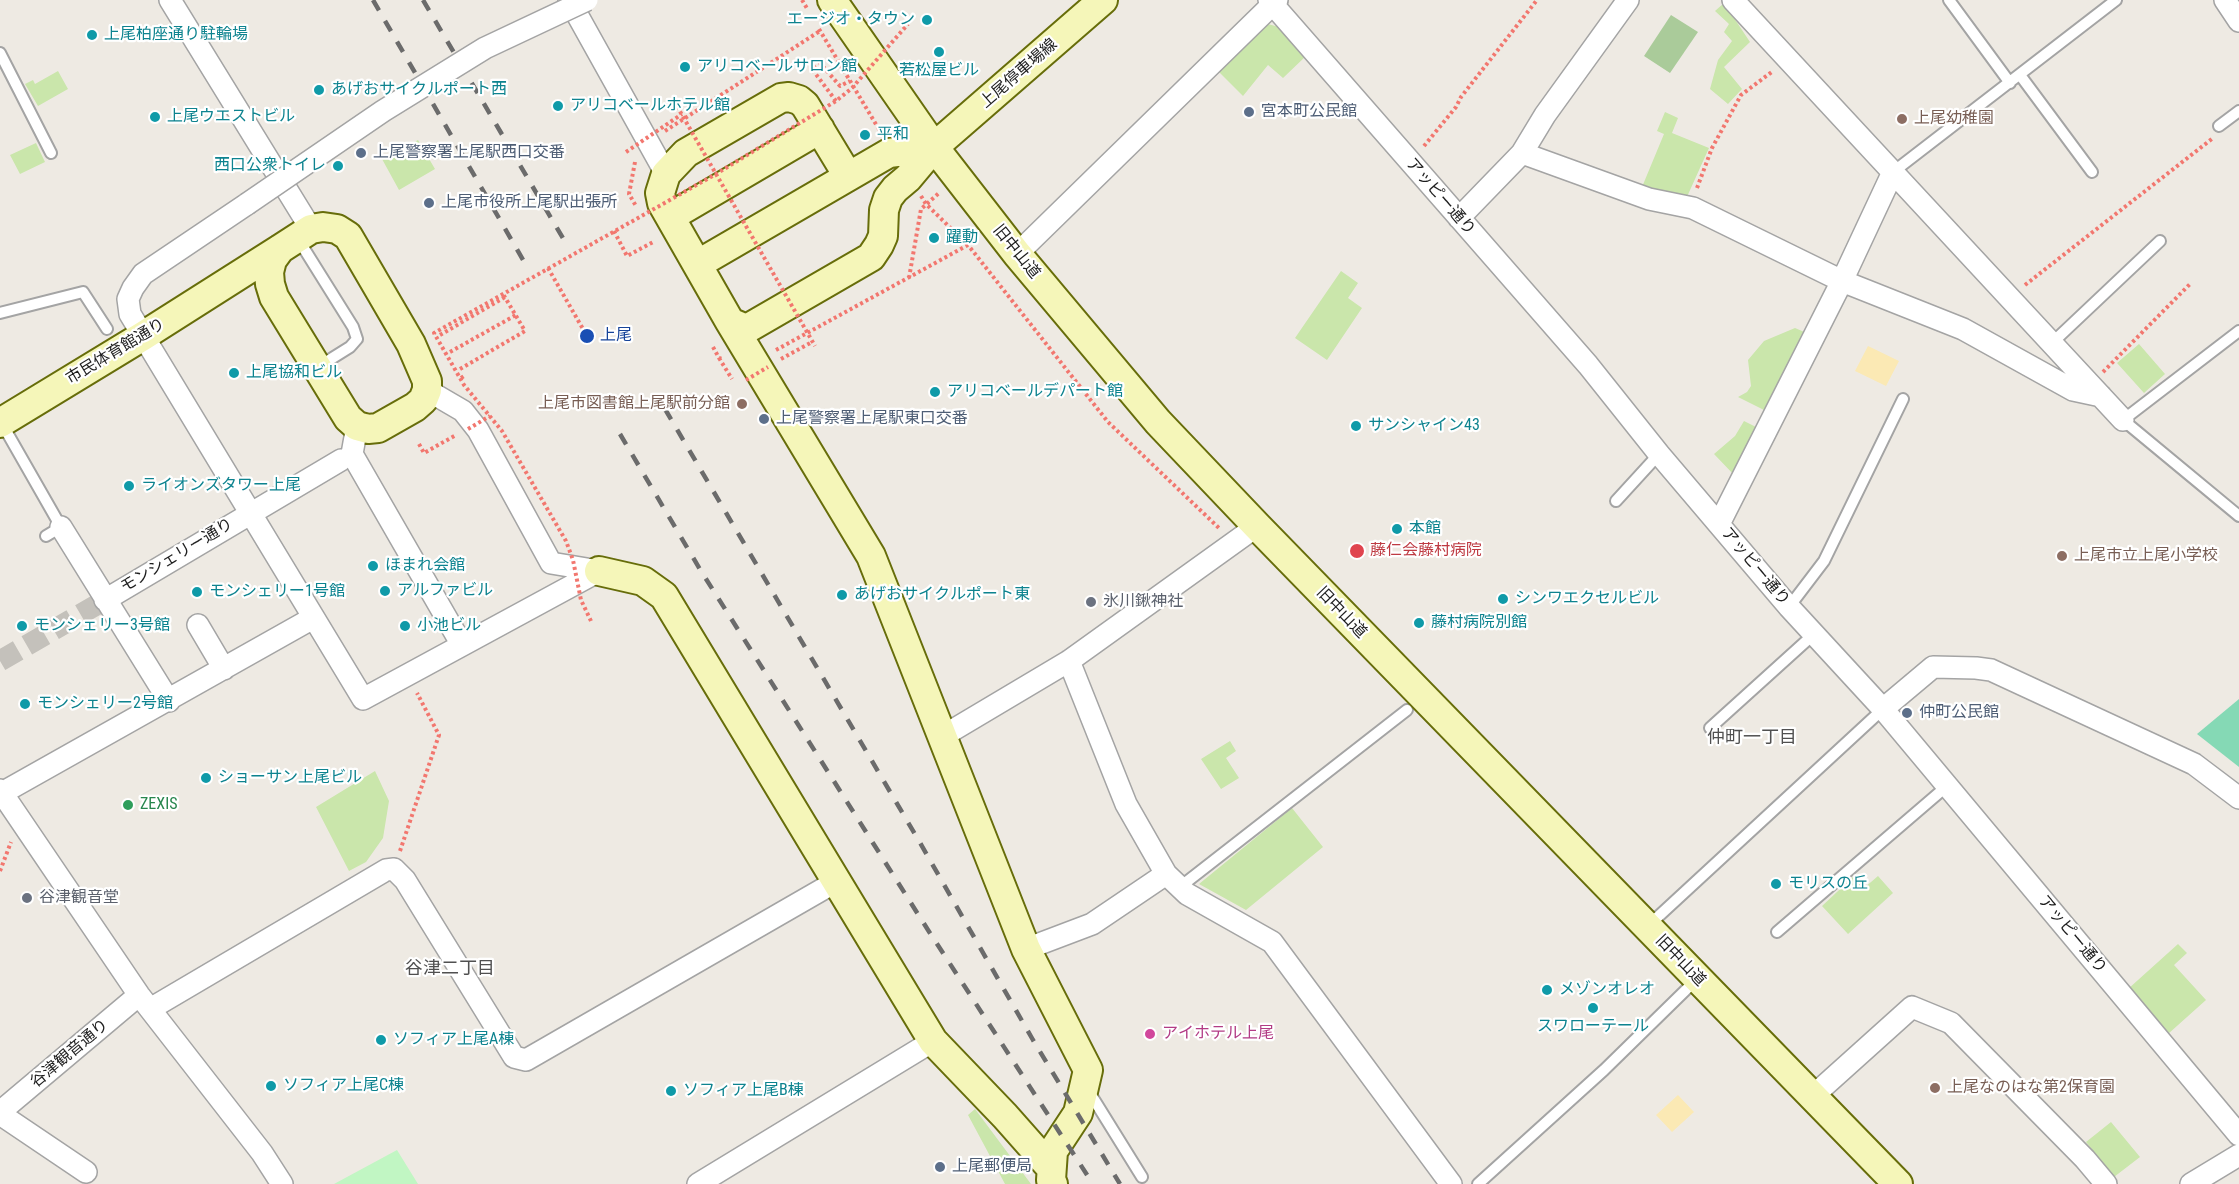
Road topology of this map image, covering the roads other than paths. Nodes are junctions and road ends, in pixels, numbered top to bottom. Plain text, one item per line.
1 (170, 0) edge
2 (570, 0) edge
3 (587, 0) edge
4 (832, 0) edge
5 (1103, 0) edge
6 (1628, 0) edge
7 (1733, 0) edge
8 (1949, 0) edge
9 (2116, 0) edge
10 (2225, 0) edge
11 (1273, 1) edge
12 (2239, 21) edge
13 (0, 53) edge
14 (2020, 75) junction
15 (2010, 83) junction
16 (2239, 111) edge
17 (2219, 126) road end
18 (820, 129) junction
19 (934, 147) junction
20 (51, 153) dead end
21 (1522, 153) junction
22 (1893, 172) junction
23 (2092, 172) dead end
24 (666, 174) junction
25 (848, 176) junction
26 (670, 217) junction
27 (1458, 218) junction
28 (296, 239) junction
29 (2160, 241) dead end
30 (1017, 254) junction
31 (698, 264) junction
32 (231, 280) junction
33 (1842, 281) junction
34 (274, 297) junction
35 (0, 313) edge
36 (730, 322) junction
37 (107, 329) dead end
38 (2239, 331) edge
39 (143, 336) junction
40 (2052, 343) junction
41 (318, 367) junction
42 (427, 390) junction
43 (2095, 390) junction
44 (1904, 399) dead end
45 (2123, 420) junction
46 (0, 422) edge
47 (357, 426) junction
48 (1659, 454) junction
49 (341, 460) dead end
50 (1616, 501) dead end
51 (249, 513) junction
52 (2239, 516) edge
53 (1719, 524) junction
54 (1257, 526) junction
55 (53, 531) joint
56 (599, 571) junction
57 (105, 600) junction
58 (1789, 607) junction
59 (313, 618) junction
60 (198, 625) dead end
61 (1814, 634) junction
62 (462, 645) junction
63 (1069, 660) junction
64 (224, 669) junction
65 (169, 701) junction
66 (1883, 709) junction
67 (1407, 710) dead end
68 (1710, 728) dead end
69 (943, 736) junction
70 (1947, 786) junction
71 (1, 792) edge
72 (2239, 798) edge
73 (837, 881) junction
74 (1173, 881) junction
75 (1647, 927) junction
76 (1777, 932) dead end
77 (1026, 949) junction
78 (1697, 979) junction
79 (145, 1002) junction
80 (933, 1041) junction
81 (1085, 1085) junction
82 (1813, 1096) junction
83 (0, 1113) edge
84 (2239, 1135) edge
85 (2239, 1155) edge
86 (86, 1172) dead end
87 (1052, 1176) edge
88 (1142, 1177) dead end
89 (2099, 1182) edge
90 (282, 1184) edge
91 (698, 1184) edge
92 (1451, 1184) edge
93 (1478, 1184) edge
94 (1898, 1184) edge
95 (2191, 1184) edge

1 - 28 street
2 - 24 street
3 - 39 street, bridge
4 - 19 street, 旧中山道
5 - 19 street, 上尾停車場線
6 - 21 street
7 - 22 street
8 - 15 lane
9 - 14 lane
10 - 12 street
11 - 27 street, アッピー通り
11 - 30 street
13 - 20 lane
14 - 15 lane
14 - 23 lane
15 - 22 lane
16 - 17 lane
18 - 24 street
18 - 25 street
18 - 26 street
19 - 25 street
19 - 30 street, 旧中山道
19 - 36 street, 上尾停車場線
21 - 27 street
21 - 33 street
22 - 33 street
22 - 40 street
24 - 26 street
25 - 31 street
26 - 31 street
27 - 48 street, アッピー通り
28 - 32 street, 市民体育館通り
28 - 34 street
28 - 41 lane
28 - 42 street
29 - 40 lane
30 - 54 street, 旧中山道
31 - 36 street
32 - 34 street
32 - 39 street, 市民体育館通り
33 - 43 street
33 - 53 street
34 - 41 street
35 - 37 lane
36 - 69 street
38 - 45 lane
39 - 46 street, 市民体育館通り
39 - 51 street
40 - 43 street
41 - 47 street
42 - 47 street
42 - 56 street
43 - 45 street
44 - 58 lane
45 - 52 lane
46 - 55 lane
47 - 62 street
48 - 50 lane
48 - 53 street, アッピー通り
49 - 51 street, モンシェリー通り
51 - 57 street, モンシェリー通り
51 - 59 street
53 - 58 street, アッピー通り
54 - 63 street
54 - 75 street, 旧中山道
55 - 57 street
56 - 62 street
56 - 73 street
57 - 65 street
58 - 61 street, アッピー通り
59 - 62 street
59 - 64 street
60 - 64 street
61 - 66 street, アッピー通り
61 - 68 lane
63 - 69 street
63 - 74 street
64 - 65 street
65 - 71 street
66 - 70 street, アッピー通り
66 - 72 street
66 - 75 lane
67 - 74 lane
69 - 77 street
70 - 76 lane
70 - 84 street, アッピー通り
71 - 79 street
73 - 79 street, 谷津観音通り
73 - 80 street
74 - 77 street
74 - 92 street
75 - 78 street, 旧中山道
77 - 81 street
78 - 82 street, 旧中山道
78 - 93 lane
79 - 83 street, 谷津観音通り
79 - 90 street
80 - 87 street
80 - 91 street
81 - 87 street
81 - 88 lane
82 - 89 street
82 - 94 street, 旧中山道
83 - 86 street
85 - 95 street

